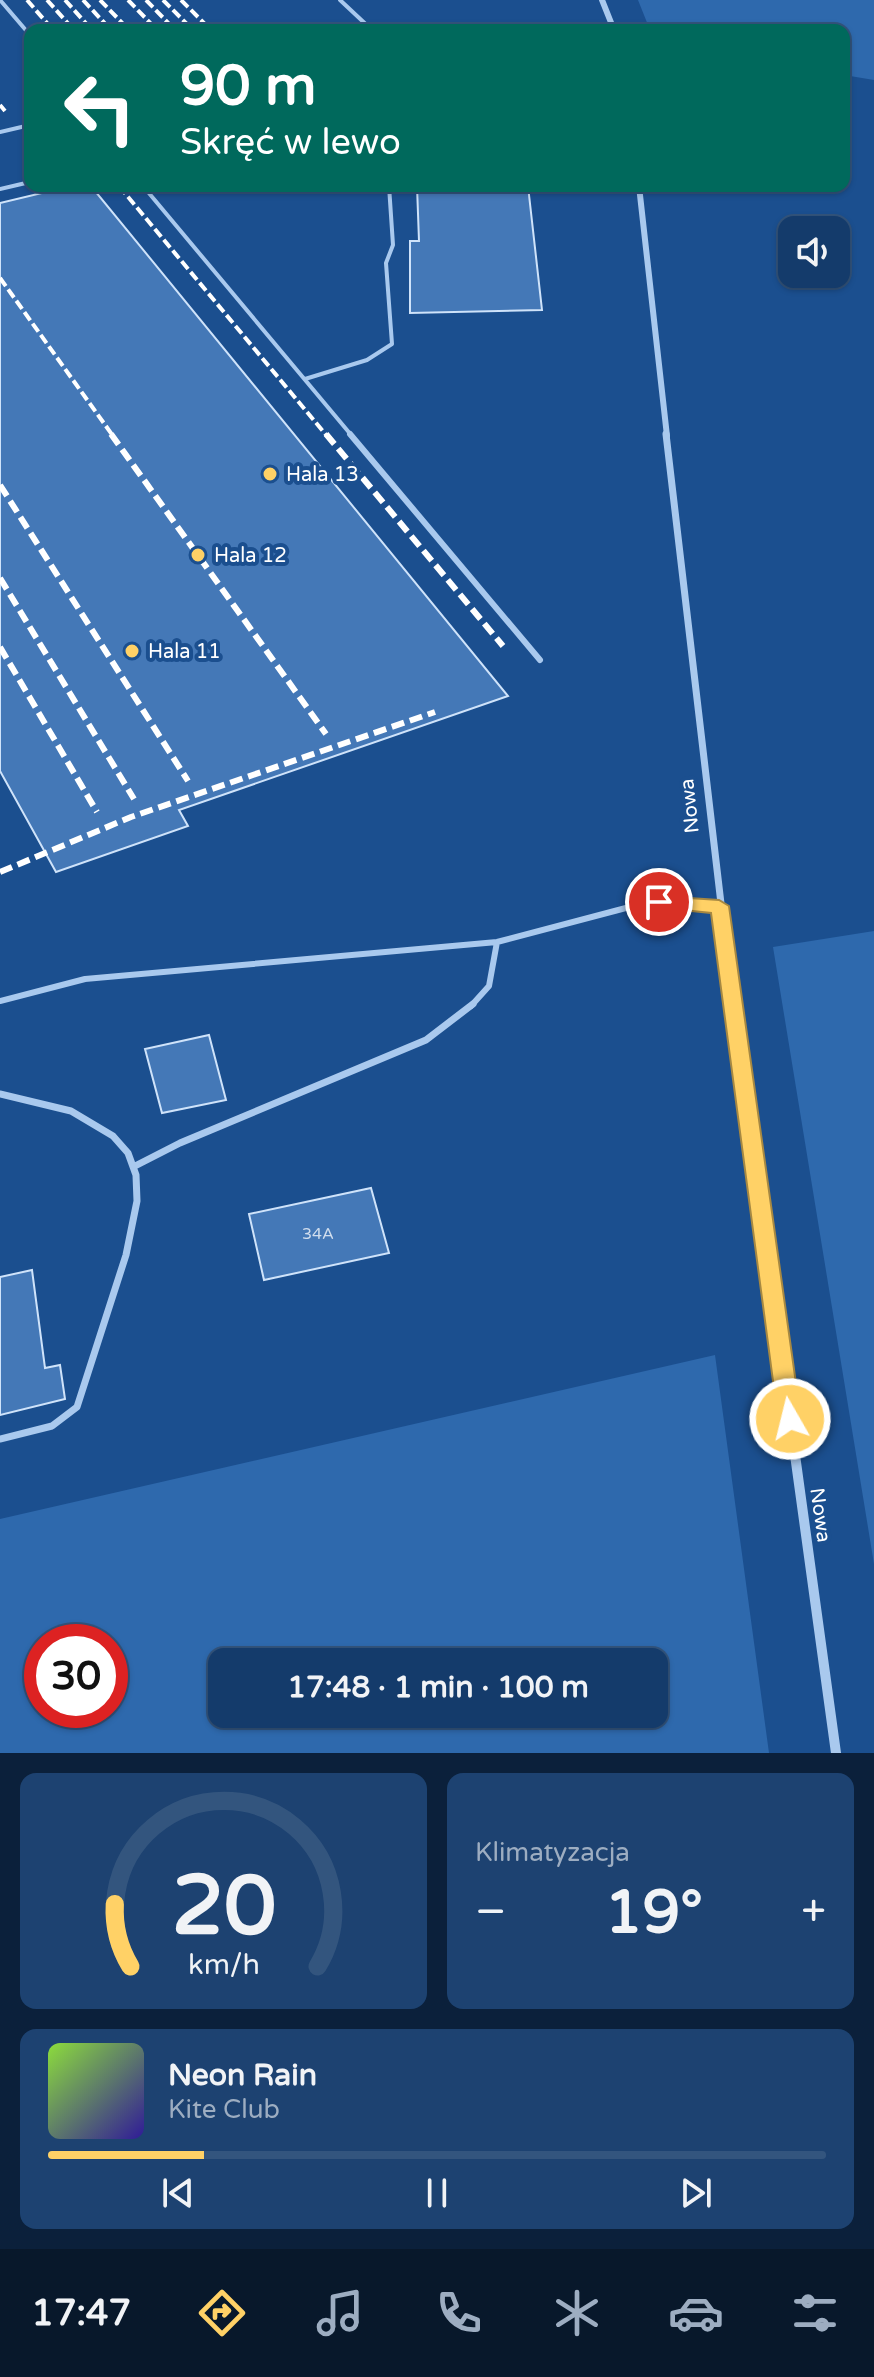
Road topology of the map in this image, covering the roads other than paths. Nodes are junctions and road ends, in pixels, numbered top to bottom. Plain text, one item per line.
1 (0, 0) edge
2 (340, 0) edge
3 (602, 0) edge
4 (366, 24) edge
5 (612, 24) edge
6 (24, 28) edge
7 (24, 126) edge
8 (0, 132) edge
9 (24, 183) edge
10 (0, 189) edge
11 (148, 192) edge
12 (389, 192) edge
13 (640, 192) edge
14 (305, 379) junction
15 (540, 660) dead end
16 (719, 906) junction
17 (497, 942) junction
18 (0, 1001) edge
19 (0, 1094) edge
20 (135, 1166) junction
21 (0, 1439) edge
22 (836, 1753) edge

1 - 6 lane
2 - 4 lane
3 - 5 street
7 - 8 lane
9 - 10 lane
11 - 14 lane
12 - 14 lane
13 - 16 street, Nowa
14 - 15 lane
16 - 17 lane
16 - 22 street, Nowa
17 - 18 lane
17 - 20 lane
19 - 20 lane
20 - 21 lane

